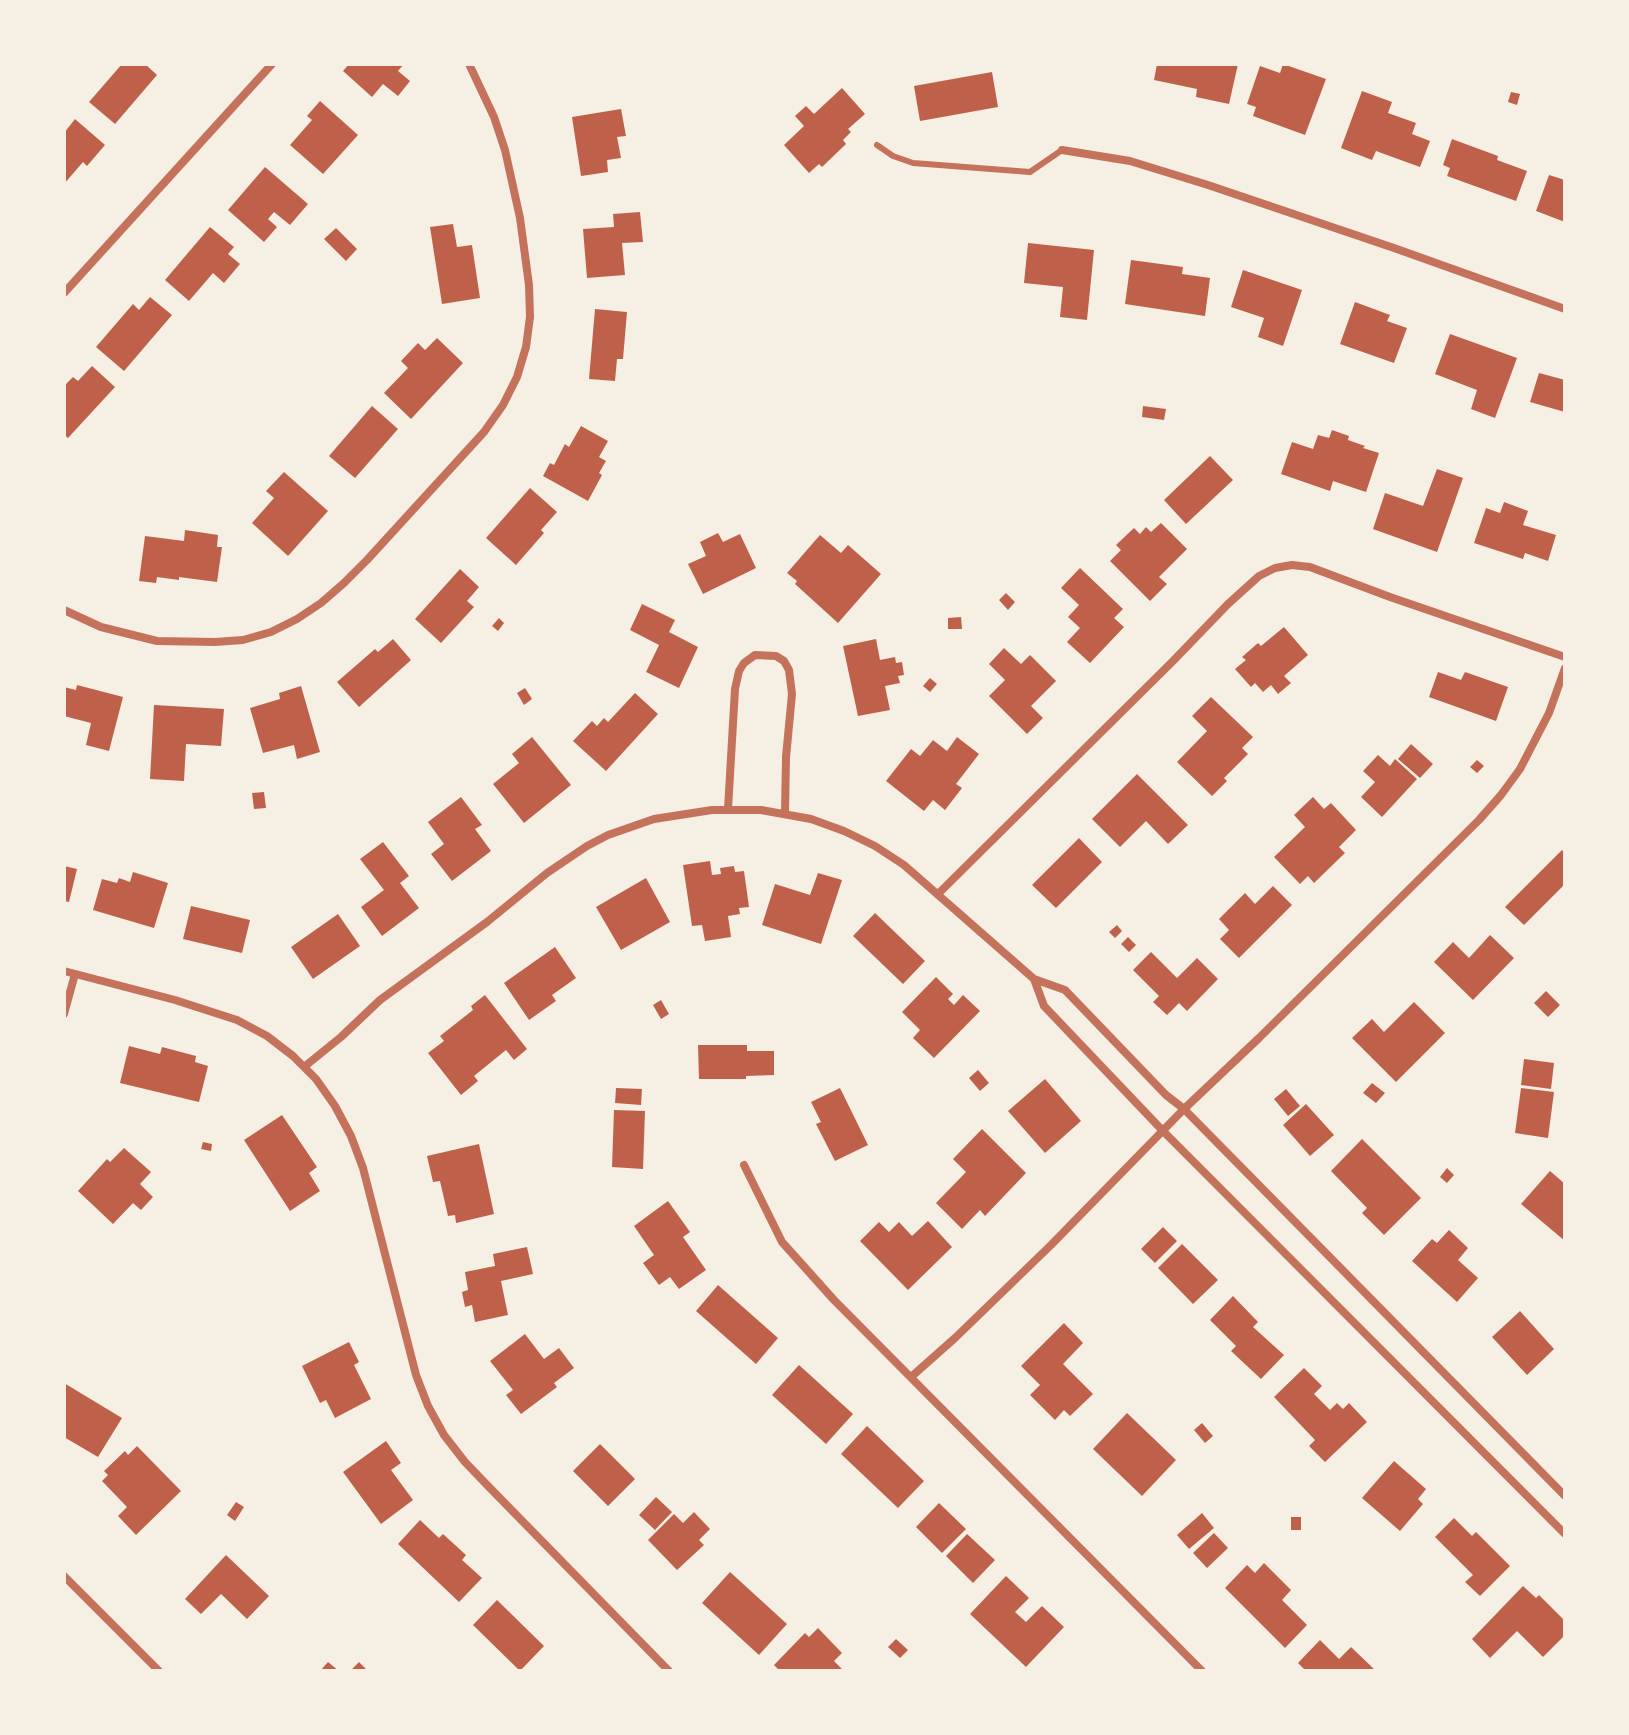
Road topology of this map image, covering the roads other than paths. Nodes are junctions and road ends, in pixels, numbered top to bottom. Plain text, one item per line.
1 (272, 64) edge
2 (469, 64) edge
3 (877, 145) dead end
4 (1062, 150) joint
5 (64, 293) edge
6 (1565, 309) edge
7 (64, 610) edge
8 (1565, 657) edge
9 (1565, 668) edge
10 (728, 809) junction
11 (785, 813) junction
12 (938, 894) junction
13 (64, 971) edge
14 (75, 974) junction
15 (1034, 979) junction
16 (64, 1014) edge
17 (304, 1067) junction
18 (1184, 1109) junction
19 (1163, 1131) junction
20 (744, 1165) dead end
21 (911, 1377) junction
22 (1565, 1496) edge
23 (1565, 1534) edge
24 (64, 1576) edge
25 (159, 1671) edge
26 (669, 1671) edge
27 (1202, 1671) edge

1 - 5 street
2 - 7 street
3 - 4 lane
4 - 6 street
8 - 12 street
9 - 18 street
10 - 11 street
10 - 11 street
10 - 17 street
11 - 12 street
12 - 15 street
13 - 14 street
14 - 16 street
14 - 17 street
15 - 18 street
15 - 19 street
17 - 26 street
18 - 19 street
18 - 22 street
19 - 21 street
19 - 23 street
20 - 21 street
21 - 27 street
24 - 25 street

